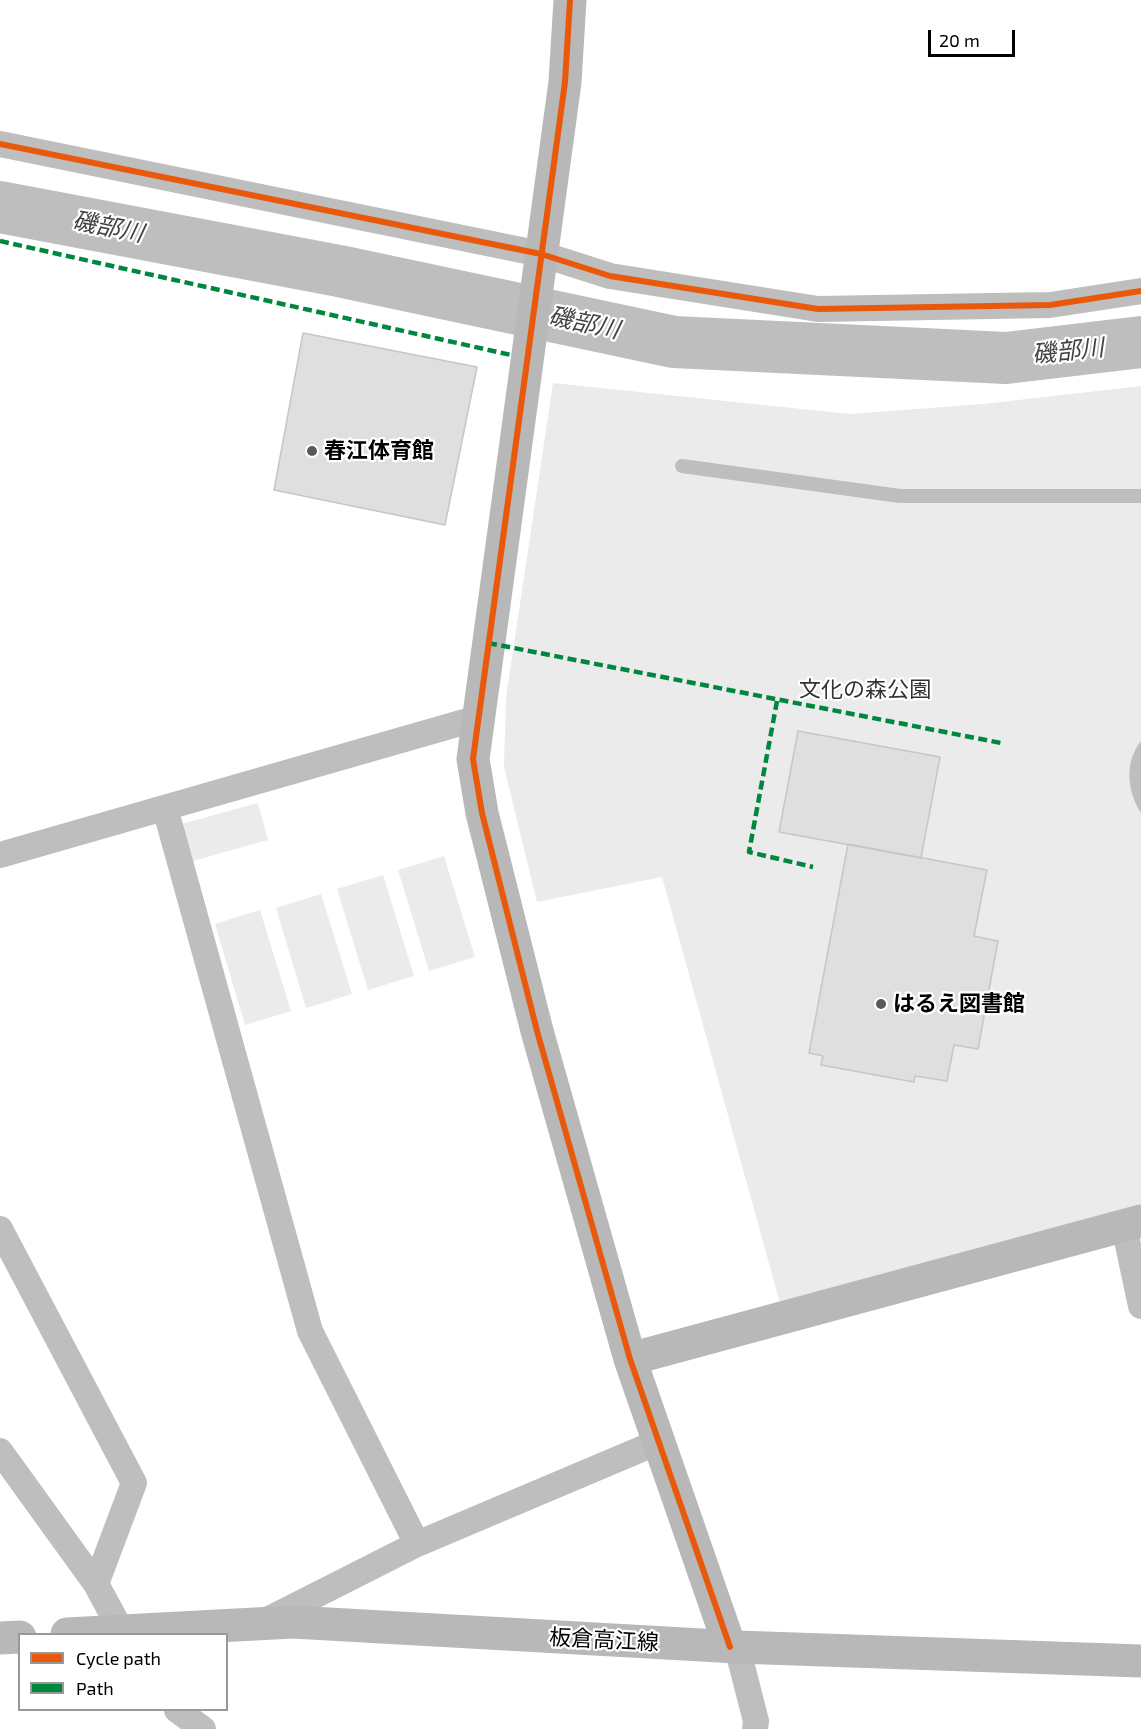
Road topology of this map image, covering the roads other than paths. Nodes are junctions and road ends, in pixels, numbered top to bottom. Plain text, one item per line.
1 (570, 0) edge
2 (0, 144) edge
3 (541, 254) junction
4 (1141, 291) edge
5 (682, 466) dead end
6 (1141, 496) edge
7 (478, 718) junction
8 (165, 808) junction
9 (0, 855) edge
10 (1132, 1223) edge
11 (0, 1229) edge
12 (1141, 1306) edge
13 (630, 1359) junction
14 (658, 1442) junction
15 (0, 1451) edge
16 (417, 1544) junction
17 (96, 1584) junction
18 (260, 1624) junction
19 (122, 1632) junction
20 (101, 1633) edge
21 (18, 1637) edge
22 (0, 1638) edge
23 (734, 1647) junction
24 (1141, 1660) edge
25 (178, 1711) edge
26 (202, 1729) edge
27 (755, 1729) edge

1 - 3 street
2 - 3 street
3 - 4 street
3 - 7 street
5 - 6 lane
7 - 8 street
7 - 13 street
8 - 9 street
8 - 16 street
10 - 12 street
10 - 13 street
11 - 17 street
13 - 14 street
14 - 16 street
14 - 23 street
15 - 17 street
16 - 18 street
17 - 19 street
18 - 19 street, 板倉高江線
18 - 23 street, 板倉高江線
19 - 20 street, 板倉高江線
21 - 22 street
23 - 24 street, 板倉高江線
23 - 27 street
25 - 26 street

